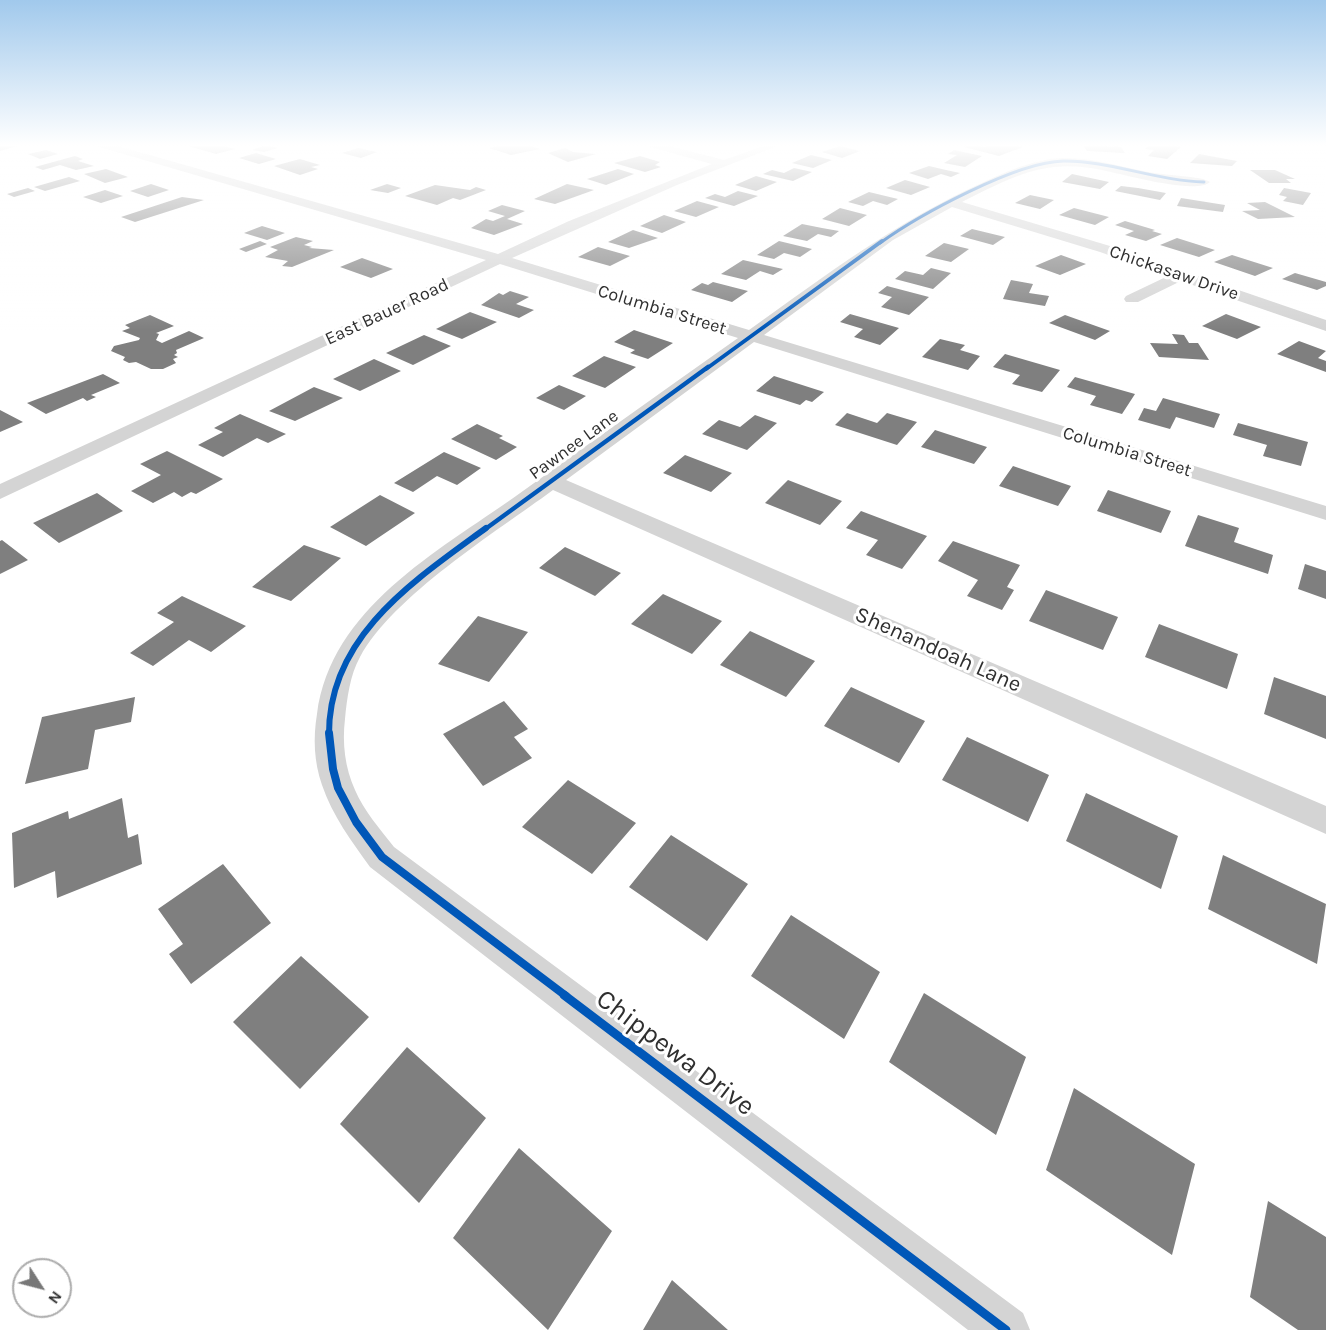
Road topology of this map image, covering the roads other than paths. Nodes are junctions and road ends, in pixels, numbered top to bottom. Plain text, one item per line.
1 (316, 206) edge
2 (616, 206) edge
3 (946, 206) edge
4 (962, 206) edge
5 (500, 259) junction
6 (1181, 275) junction
7 (1132, 298) dead end
8 (1326, 326) edge
9 (749, 337) junction
10 (550, 481) junction
11 (0, 492) edge
12 (1326, 513) edge
13 (338, 791) joint
14 (1326, 820) edge
15 (1006, 1330) edge

1 - 5 street, Columbia Street
2 - 5 street, East Bauer Road
3 - 9 street, Pawnee Lane
4 - 6 street, Chickasaw Drive
5 - 9 street, Columbia Street
5 - 11 street, East Bauer Road
6 - 7 street
6 - 8 street, Chickasaw Drive
9 - 10 street, Pawnee Lane
9 - 12 street, Columbia Street
10 - 13 street, Pawnee Lane
10 - 14 street, Shenandoah Lane
13 - 15 street, Chippewa Drive

